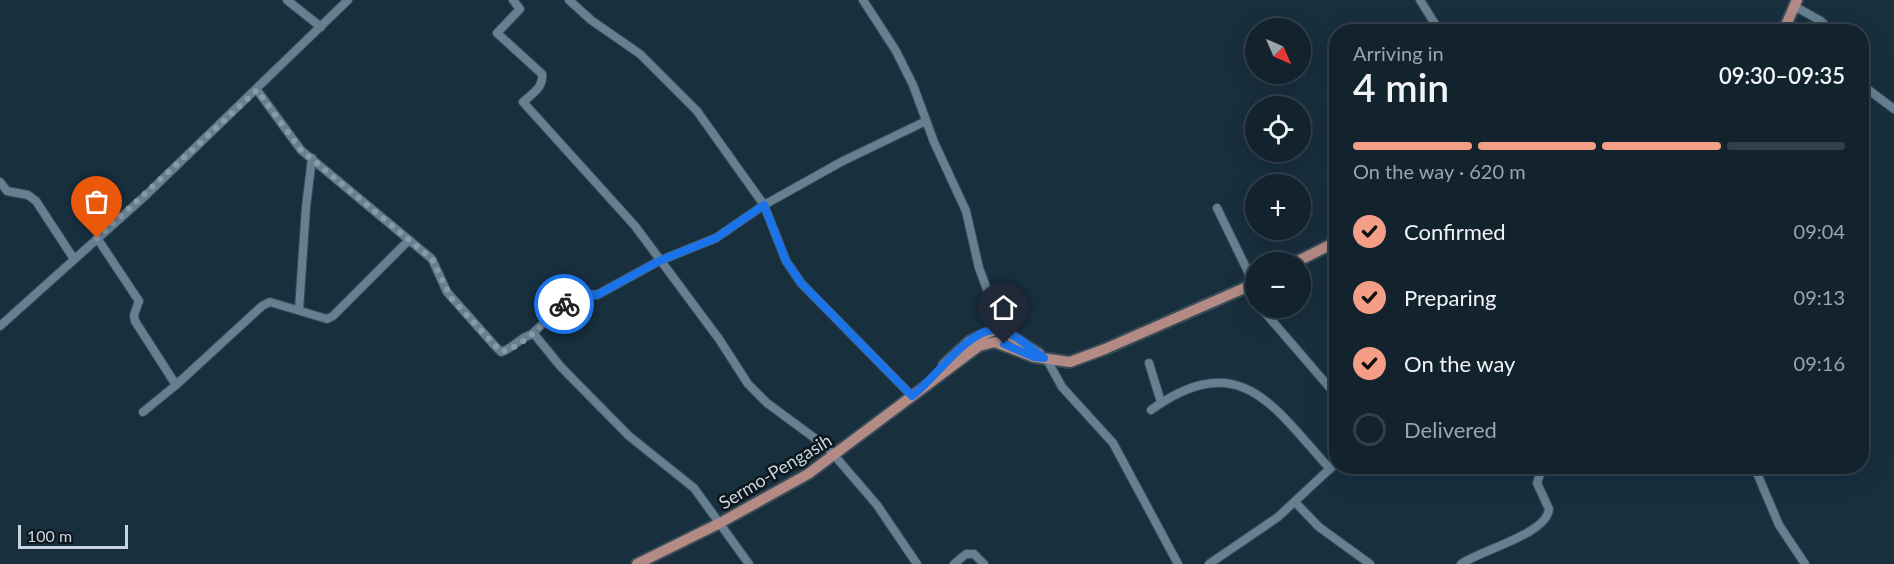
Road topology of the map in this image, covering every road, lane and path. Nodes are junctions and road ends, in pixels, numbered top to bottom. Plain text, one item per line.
1 (287, 0) edge
2 (348, 0) edge
3 (513, 0) edge
4 (569, 0) edge
5 (863, 0) edge
6 (1419, 0) edge
7 (1796, 3) edge
8 (1435, 24) edge
9 (1787, 24) edge
10 (1824, 24) edge
11 (321, 27) junction
12 (257, 90) junction
13 (1869, 90) edge
14 (1894, 109) edge
15 (926, 121) junction
16 (312, 158) junction
17 (0, 182) edge
18 (764, 205) junction
19 (1217, 208) dead end
20 (97, 238) junction
21 (409, 240) junction
22 (1329, 246) edge
23 (1311, 254) edge
24 (74, 259) junction
25 (659, 261) junction
26 (1245, 270) edge
27 (1245, 288) edge
28 (299, 310) junction
29 (1270, 318) edge
30 (0, 326) edge
31 (1004, 332) junction
32 (532, 333) junction
33 (1045, 358) junction
34 (1149, 363) dead end
35 (176, 385) junction
36 (1329, 387) edge
37 (916, 393) junction
38 (1161, 402) junction
39 (1151, 410) dead end
40 (143, 412) dead end
41 (833, 457) junction
42 (1329, 462) edge
43 (1329, 470) edge
44 (1540, 474) edge
45 (1757, 474) edge
46 (1296, 502) junction
47 (720, 523) junction
48 (637, 564) edge
49 (749, 564) edge
50 (917, 564) edge
51 (954, 564) edge
52 (984, 564) edge
53 (1178, 564) edge
54 (1209, 564) edge
55 (1370, 564) edge
56 (1461, 564) edge
57 (1805, 564) edge

1 - 11 street
2 - 11 street
3 - 25 street
4 - 18 street
5 - 15 street
6 - 8 street
7 - 9 main road
7 - 10 street
11 - 12 street
12 - 16 street
12 - 20 street
13 - 14 street
15 - 18 street
15 - 31 street
16 - 21 street
16 - 28 street
17 - 24 street
18 - 25 street
18 - 37 street
19 - 26 street
20 - 24 street
20 - 35 street
21 - 28 street
21 - 32 street
22 - 23 main road
24 - 30 street
25 - 32 street
25 - 41 street
27 - 33 main road, Sermo-Pengasih
28 - 35 street
29 - 36 street
31 - 33 main road, Sermo-Pengasih
31 - 37 main road, Sermo-Pengasih
32 - 47 street
33 - 37 main road, Sermo-Pengasih
33 - 53 street
34 - 38 street
35 - 40 street
37 - 41 main road, Sermo-Pengasih
38 - 39 street
38 - 42 street
41 - 47 main road, Sermo-Pengasih
41 - 50 street
43 - 46 street
44 - 56 street
45 - 57 street
46 - 54 street
46 - 55 street
47 - 48 main road, Sermo-Pengasih
47 - 49 street
51 - 52 street

